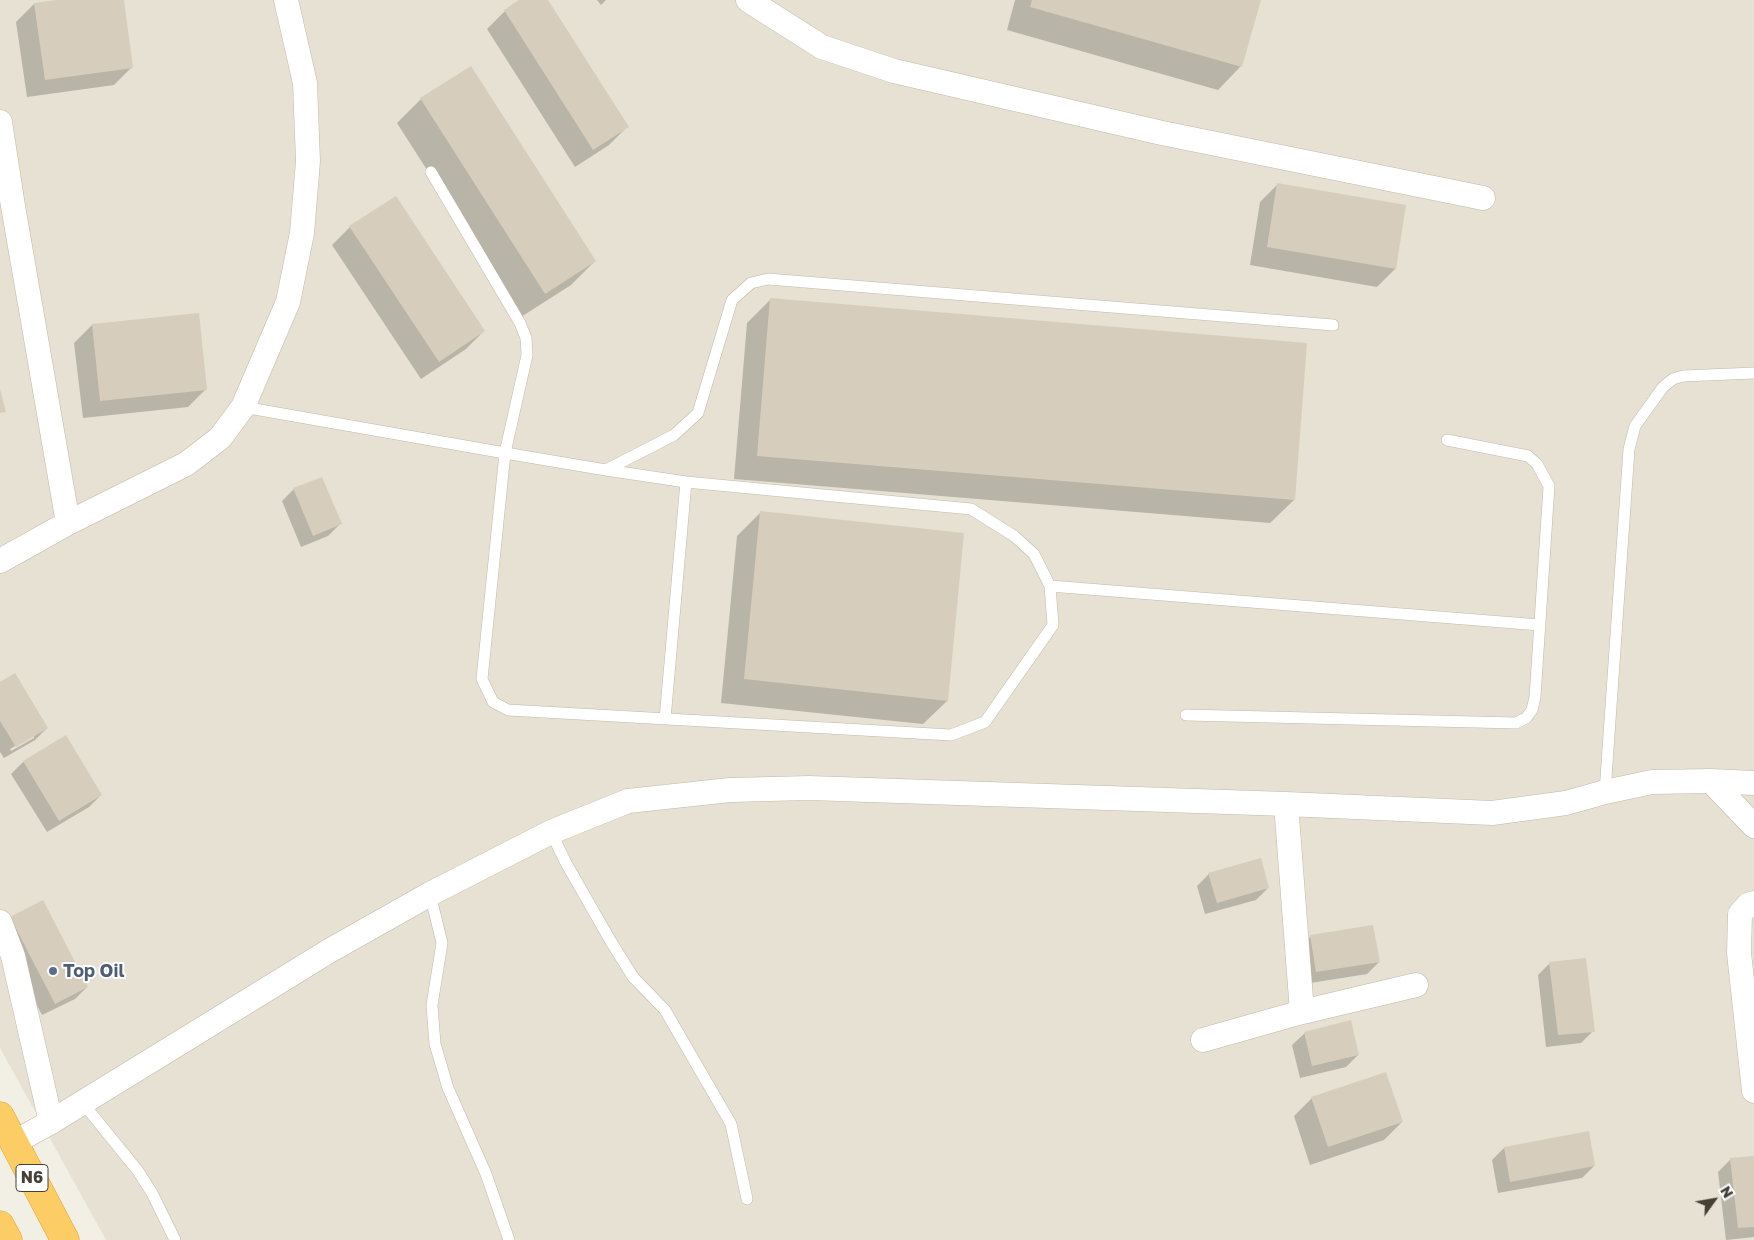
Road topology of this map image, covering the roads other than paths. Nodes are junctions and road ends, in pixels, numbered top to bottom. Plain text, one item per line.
1 (286, 0) edge
2 (748, 0) edge
3 (0, 122) edge
4 (431, 172) dead end
5 (1483, 198) dead end
6 (1333, 325) dead end
7 (1754, 373) edge
8 (243, 407) junction
9 (1447, 440) dead end
10 (505, 453) junction
11 (606, 470) junction
12 (686, 482) junction
13 (68, 523) junction
14 (0, 560) edge
15 (1050, 586) junction
16 (1540, 625) junction
17 (1186, 715) dead end
18 (666, 720) junction
19 (1710, 781) junction
20 (1754, 784) edge
21 (1606, 792) junction
22 (1286, 804) junction
23 (1754, 826) edge
24 (551, 832) junction
25 (430, 894) junction
26 (1754, 903) edge
27 (0, 922) edge
28 (1416, 985) dead end
29 (1302, 1012) junction
30 (1204, 1040) dead end
31 (1754, 1091) edge
32 (82, 1102) junction
33 (0, 1116) edge
34 (51, 1122) junction
35 (13, 1143) junction
36 (747, 1199) dead end
37 (0, 1225) edge
38 (8, 1240) edge
39 (65, 1240) edge
40 (175, 1240) edge
41 (509, 1240) edge

1 - 8 street
2 - 5 street
3 - 13 street
4 - 10 lane
6 - 11 lane
7 - 21 lane
8 - 10 lane
8 - 13 street
9 - 16 lane
10 - 11 lane
10 - 18 lane
11 - 12 lane
12 - 15 lane
12 - 18 lane
13 - 14 street
15 - 16 lane
15 - 18 lane
16 - 17 lane
19 - 20 street
19 - 21 street
19 - 23 street
21 - 22 street
22 - 24 street
22 - 29 street
24 - 25 street
24 - 36 lane
25 - 32 street
25 - 41 lane
26 - 31 street
27 - 34 street
28 - 29 street
29 - 30 street
32 - 34 street
32 - 40 lane
33 - 35 highway, N6
34 - 35 street
35 - 39 highway, N6
37 - 38 highway

